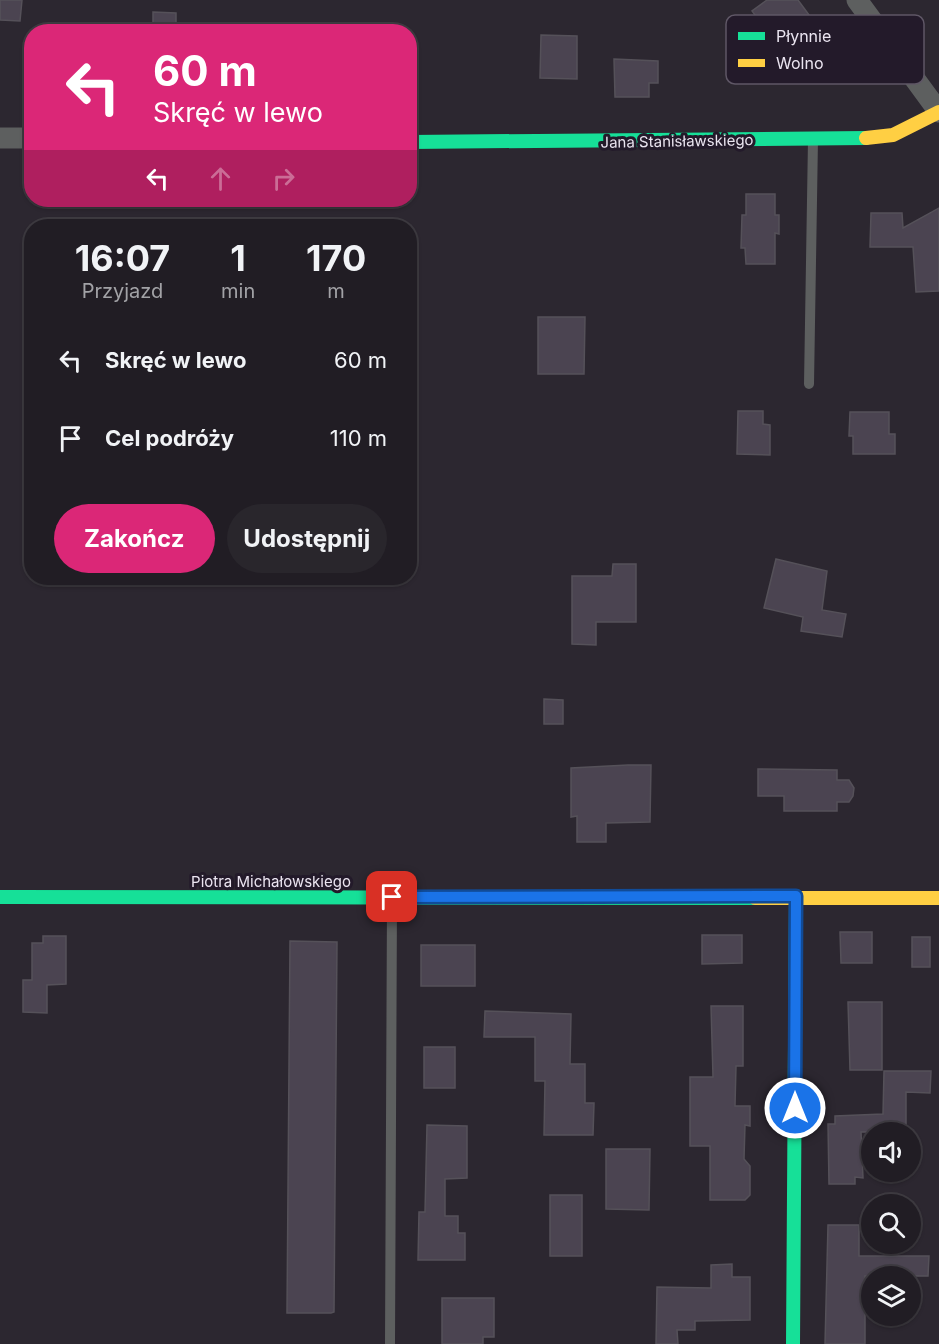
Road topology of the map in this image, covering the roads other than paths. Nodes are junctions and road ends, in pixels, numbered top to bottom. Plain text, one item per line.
1 (857, 0) edge
2 (868, 15) edge
3 (918, 84) edge
4 (939, 112) edge
5 (0, 138) edge
6 (24, 138) edge
7 (813, 139) junction
8 (417, 142) edge
9 (809, 384) dead end
10 (796, 896) junction
11 (0, 897) edge
12 (392, 897) junction
13 (939, 898) edge
14 (390, 1344) edge
15 (793, 1344) edge

1 - 2 street
3 - 4 street
4 - 7 street, Jana Stanisławskiego
5 - 6 street
7 - 8 street, Jana Stanisławskiego
7 - 9 lane
10 - 12 street, Piotra Michałowskiego
10 - 13 street, Piotra Michałowskiego
10 - 15 street
11 - 12 street, Piotra Michałowskiego
12 - 14 lane

